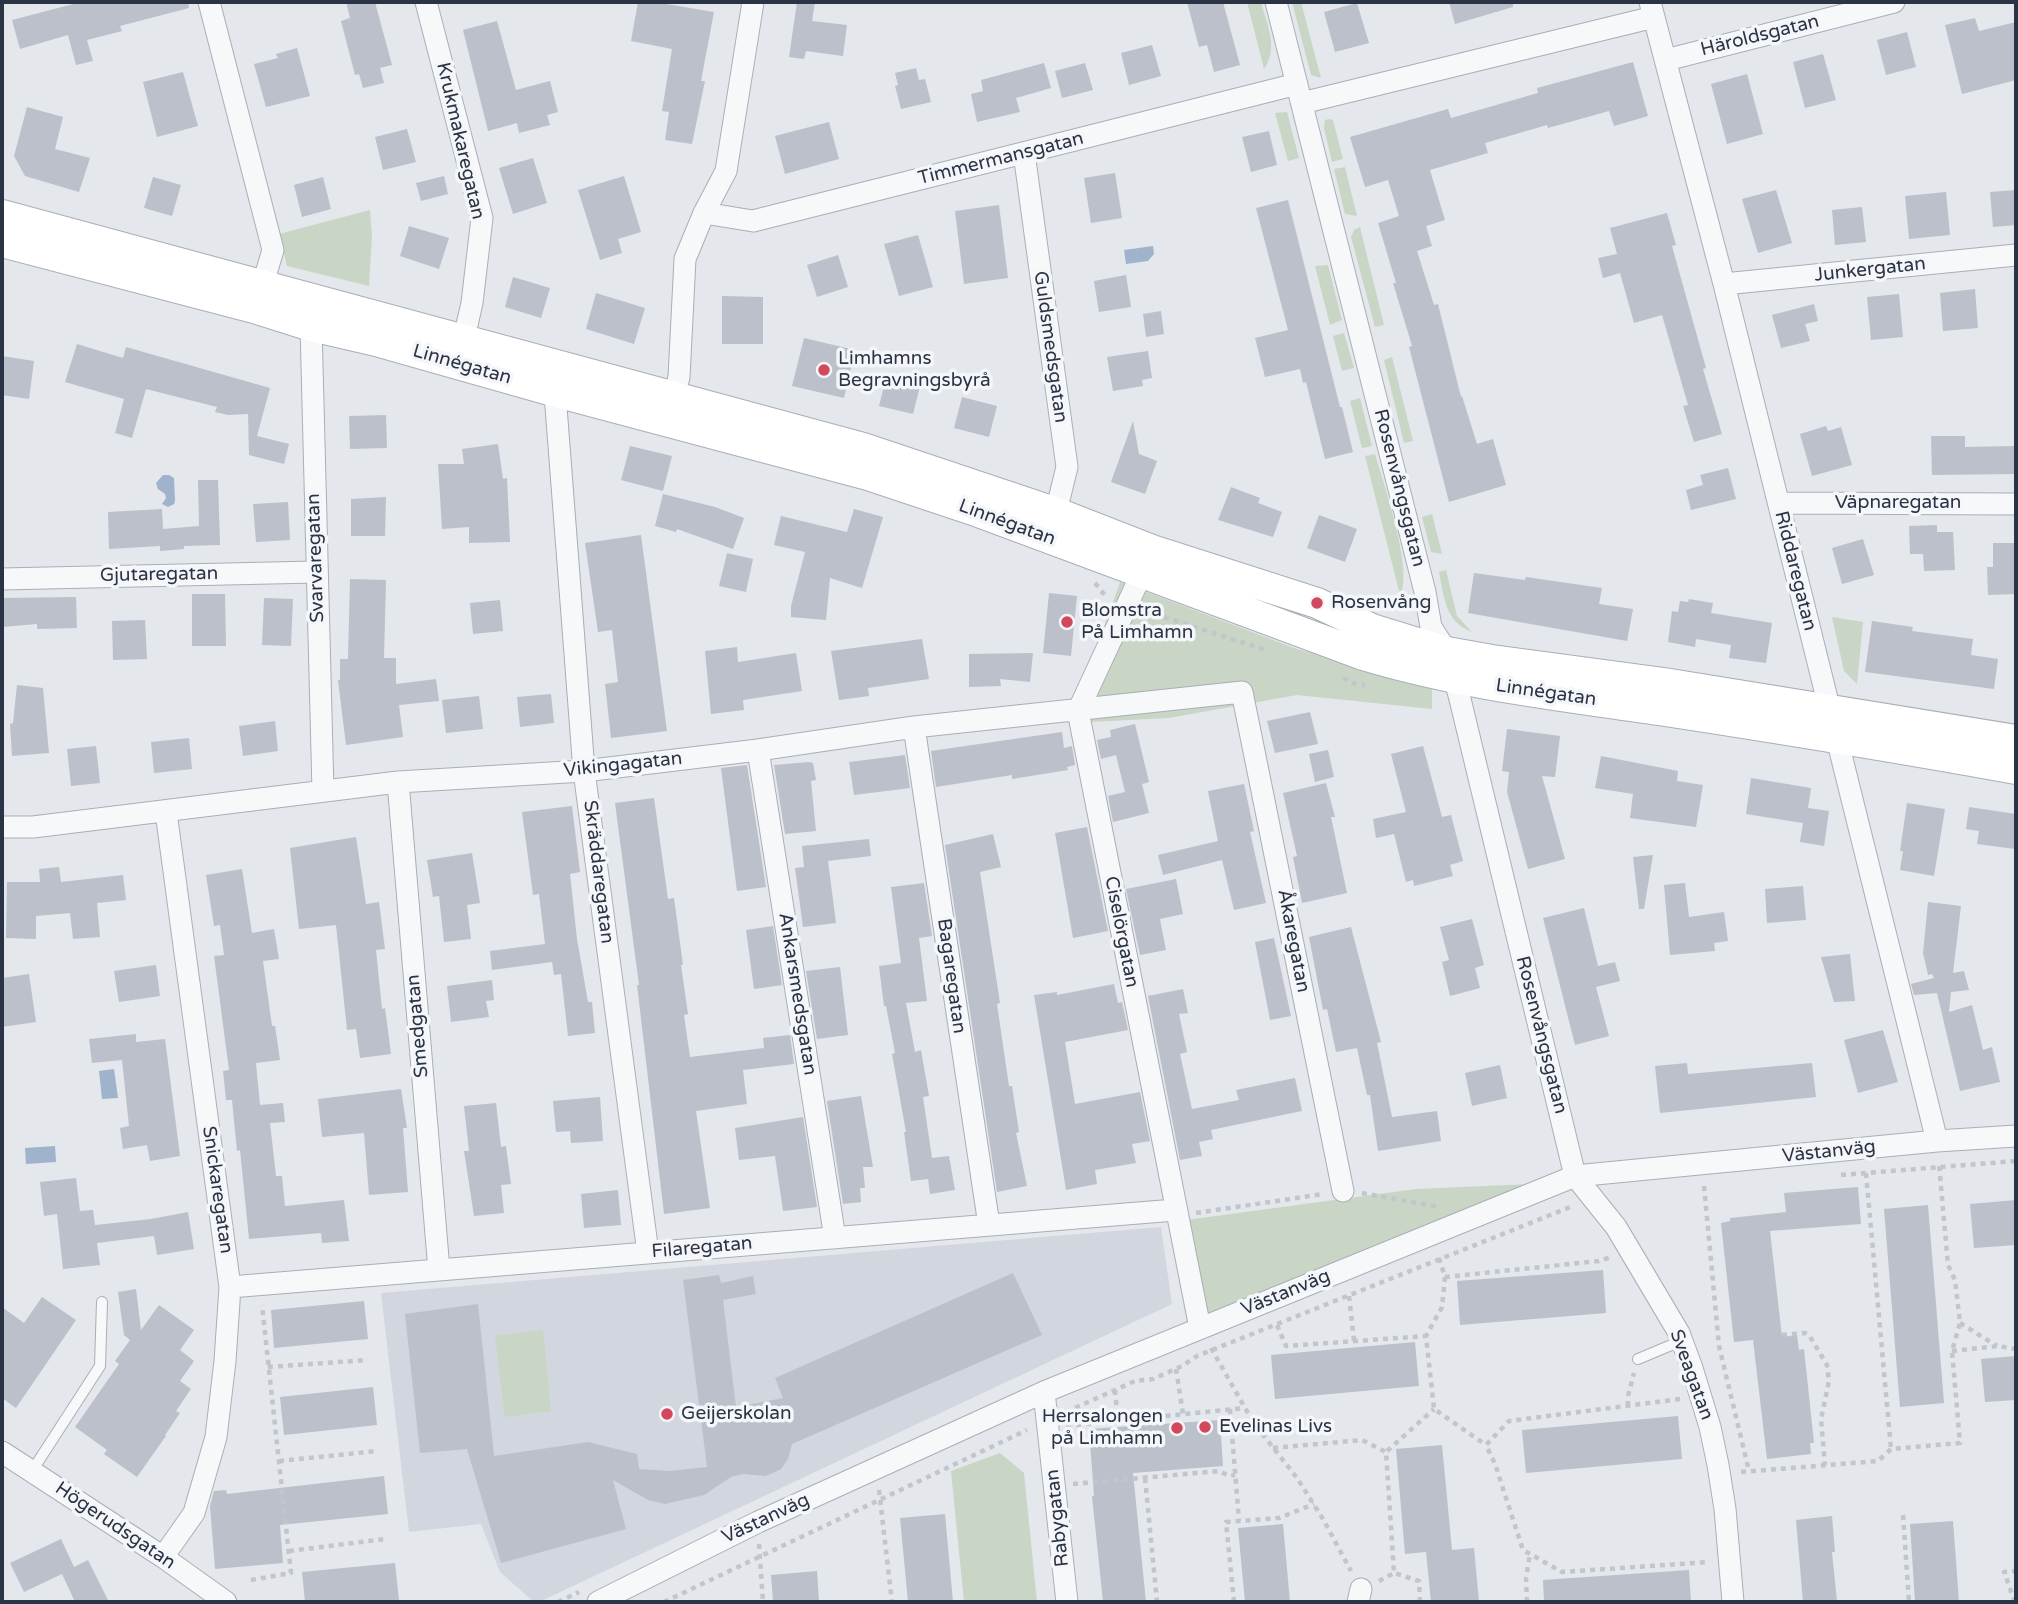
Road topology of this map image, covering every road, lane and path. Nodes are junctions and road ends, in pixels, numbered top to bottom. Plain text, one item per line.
1 (209, 2) edge
2 (426, 2) edge
3 (753, 2) edge
4 (1276, 2) edge
5 (1894, 2) edge
6 (1652, 9) edge
7 (1666, 60) junction
8 (1299, 93) junction
9 (1024, 153) junction
10 (704, 213) junction
11 (2, 215) edge
12 (2, 242) edge
13 (2016, 255) edge
14 (1724, 284) junction
15 (259, 296) junction
16 (311, 326) junction
17 (461, 352) junction
18 (555, 378) junction
19 (674, 396) junction
20 (1779, 503) junction
21 (2016, 504) edge
22 (1053, 526) junction
23 (1147, 561) junction
24 (316, 572) junction
25 (2, 579) edge
26 (1451, 665) junction
27 (1242, 692) joint
28 (1078, 711) junction
29 (1833, 724) junction
30 (914, 727) junction
31 (2016, 740) edge
32 (758, 750) junction
33 (2016, 769) edge
34 (584, 771) junction
35 (398, 782) junction
36 (323, 791) junction
37 (166, 812) junction
38 (2, 827) edge
39 (2016, 1136) edge
40 (1937, 1141) junction
41 (2016, 1161) edge
42 (1866, 1173) dead end
43 (1575, 1176) junction
44 (1704, 1186) dead end
45 (1343, 1191) dead end
46 (1593, 1198) junction
47 (1175, 1210) junction
48 (989, 1225) junction
49 (1431, 1235) junction
50 (835, 1238) junction
51 (1630, 1251) junction
52 (648, 1253) junction
53 (1440, 1259) junction
54 (439, 1270) junction
55 (1446, 1276) junction
56 (259, 1285) junction
57 (230, 1287) junction
58 (1349, 1296) junction
59 (102, 1302) dead end
60 (1267, 1302) junction
61 (1960, 1323) junction
62 (1277, 1325) junction
63 (1200, 1328) junction
64 (1782, 1335) dead end
65 (1426, 1336) junction
66 (1354, 1341) junction
67 (1681, 1341) junction
68 (1998, 1346) junction
69 (2016, 1349) edge
70 (1213, 1350) junction
71 (1952, 1350) junction
72 (1638, 1359) joint
73 (368, 1360) dead end
74 (268, 1367) junction
75 (1177, 1369) junction
76 (1115, 1390) junction
77 (1044, 1392) junction
78 (1702, 1397) junction
79 (1628, 1406) junction
80 (1245, 1408) junction
81 (1230, 1409) junction
82 (1434, 1409) junction
83 (1182, 1414) junction
84 (1118, 1421) junction
85 (1048, 1424) junction
86 (1486, 1445) junction
87 (1273, 1448) junction
88 (1891, 1449) junction
89 (377, 1451) dead end
90 (2, 1452) edge
91 (1386, 1452) junction
92 (279, 1461) junction
93 (1825, 1465) junction
94 (877, 1468) junction
95 (32, 1471) junction
96 (1749, 1471) junction
97 (1719, 1474) junction
98 (1235, 1475) junction
99 (1145, 1478) junction
100 (1054, 1486) junction
101 (880, 1499) junction
102 (1314, 1504) junction
103 (1903, 1515) dead end
104 (1239, 1521) junction
105 (758, 1522) junction
106 (385, 1539) dead end
107 (289, 1551) junction
108 (1530, 1554) junction
109 (760, 1557) junction
110 (163, 1558) junction
111 (1729, 1561) junction
112 (2016, 1571) edge
113 (251, 1580) dead end
114 (1359, 1596) edge
115 (226, 1602) edge
116 (598, 1602) edge
117 (664, 1602) edge
118 (762, 1602) edge
119 (892, 1602) edge
120 (1067, 1602) edge
121 (1157, 1602) edge
122 (1234, 1602) edge
123 (1420, 1602) edge
124 (1527, 1602) edge
125 (1733, 1602) edge
126 (1909, 1602) edge
127 (2015, 1602) edge

1 - 15 street
2 - 17 street, Krukmakaregatan
3 - 10 street
4 - 8 street, Rosenvångsgatan
5 - 7 street, Häroldsgatan
6 - 7 street, Riddaregatan
6 - 8 street, Timmermansgatan
7 - 14 street, Riddaregatan
8 - 9 street, Timmermansgatan
8 - 26 street, Rosenvångsgatan
9 - 10 street, Timmermansgatan
9 - 22 street, Guldsmedsgatan
10 - 19 street
11 - 15 street, Linnégatan
12 - 15 street, Linnégatan
13 - 14 street, Junkergatan
14 - 20 street, Riddaregatan
15 - 16 street, Linnégatan
15 - 17 street, Linnégatan
16 - 17 street, Linnégatan
16 - 24 street, Svarvaregatan
17 - 18 street, Linnégatan
18 - 19 street, Linnégatan
18 - 22 street, Linnégatan
18 - 34 street, Skräddaregatan
19 - 22 street, Linnégatan
20 - 21 street, Väpnaregatan
20 - 29 street, Riddaregatan
22 - 23 street, Linnégatan
23 - 26 street, Linnégatan
23 - 28 street
24 - 25 street, Gjutaregatan
24 - 36 street, Svarvaregatan
26 - 29 street, Linnégatan
26 - 43 street, Rosenvångsgatan
27 - 28 street, Vikingagatan
27 - 45 street, Åkaregatan
28 - 30 street, Vikingagatan
28 - 47 street, Ciselörgatan
29 - 31 street, Linnégatan
29 - 33 street, Linnégatan
29 - 40 street, Riddaregatan
30 - 32 street, Vikingagatan
30 - 48 street, Bagaregatan
32 - 34 street, Vikingagatan
32 - 50 street, Ankarsmedsgatan
34 - 35 street, Vikingagatan
34 - 52 street, Skräddaregatan
35 - 36 street, Vikingagatan
35 - 54 street, Smedgatan
36 - 37 street, Vikingagatan
37 - 38 street, Vikingagatan
37 - 57 street, Snickaregatan
39 - 40 street, Västanväg
40 - 43 street, Västanväg
41 - 61 path
42 - 88 path
43 - 46 street, Sveagatan
43 - 49 street, Västanväg
44 - 96 path
46 - 51 street, Sveagatan
46 - 53 path
47 - 48 street, Filaregatan
47 - 63 street, Ciselörgatan
48 - 50 street, Filaregatan
49 - 53 path
49 - 60 street, Västanväg
50 - 52 street, Filaregatan
51 - 55 path
51 - 67 street, Sveagatan
52 - 54 street, Filaregatan
53 - 55 path
53 - 58 path
54 - 56 street, Filaregatan
55 - 65 path
56 - 57 street, Filaregatan
56 - 74 path
57 - 110 street, Snickaregatan
58 - 62 path
58 - 66 path
59 - 95 lane
60 - 62 path
60 - 63 street, Västanväg
61 - 68 path
61 - 71 path
62 - 66 path
62 - 70 path
63 - 70 path
63 - 77 street, Västanväg
64 - 93 path
65 - 66 path
65 - 82 path
67 - 72 lane
67 - 78 street, Sveagatan
68 - 69 path
68 - 71 path
70 - 75 path
70 - 80 path
71 - 88 path
72 - 79 path
73 - 74 path
74 - 92 path
75 - 76 path
75 - 83 path
76 - 84 path
76 - 85 path
77 - 85 street, Rabygatan
77 - 94 street, Västanväg
78 - 79 path
78 - 97 street, Sveagatan
79 - 86 path
80 - 81 path
80 - 87 path
81 - 83 path
81 - 98 path
82 - 86 path
82 - 91 path
83 - 84 path
84 - 85 path
85 - 100 street, Rabygatan
85 - 101 path
86 - 108 path
87 - 91 path
87 - 102 path
88 - 93 path
89 - 92 path
90 - 95 street, Högerudsgatan
91 - 123 path
92 - 107 path
93 - 96 path
94 - 101 path
94 - 105 street, Västanväg
95 - 110 street, Högerudsgatan
96 - 97 path
97 - 111 street, Sveagatan
98 - 99 path
98 - 104 path
99 - 100 path
99 - 121 path
100 - 120 street, Rabygatan
101 - 109 path
101 - 119 path
102 - 104 path
102 - 114 path
103 - 126 path
104 - 122 path
105 - 109 path
105 - 116 street, Västanväg
106 - 107 path
107 - 113 path
108 - 111 path
108 - 124 path
109 - 117 path
109 - 118 path
110 - 115 street, Högerudsgatan
111 - 125 street, Sveagatan
112 - 127 path

